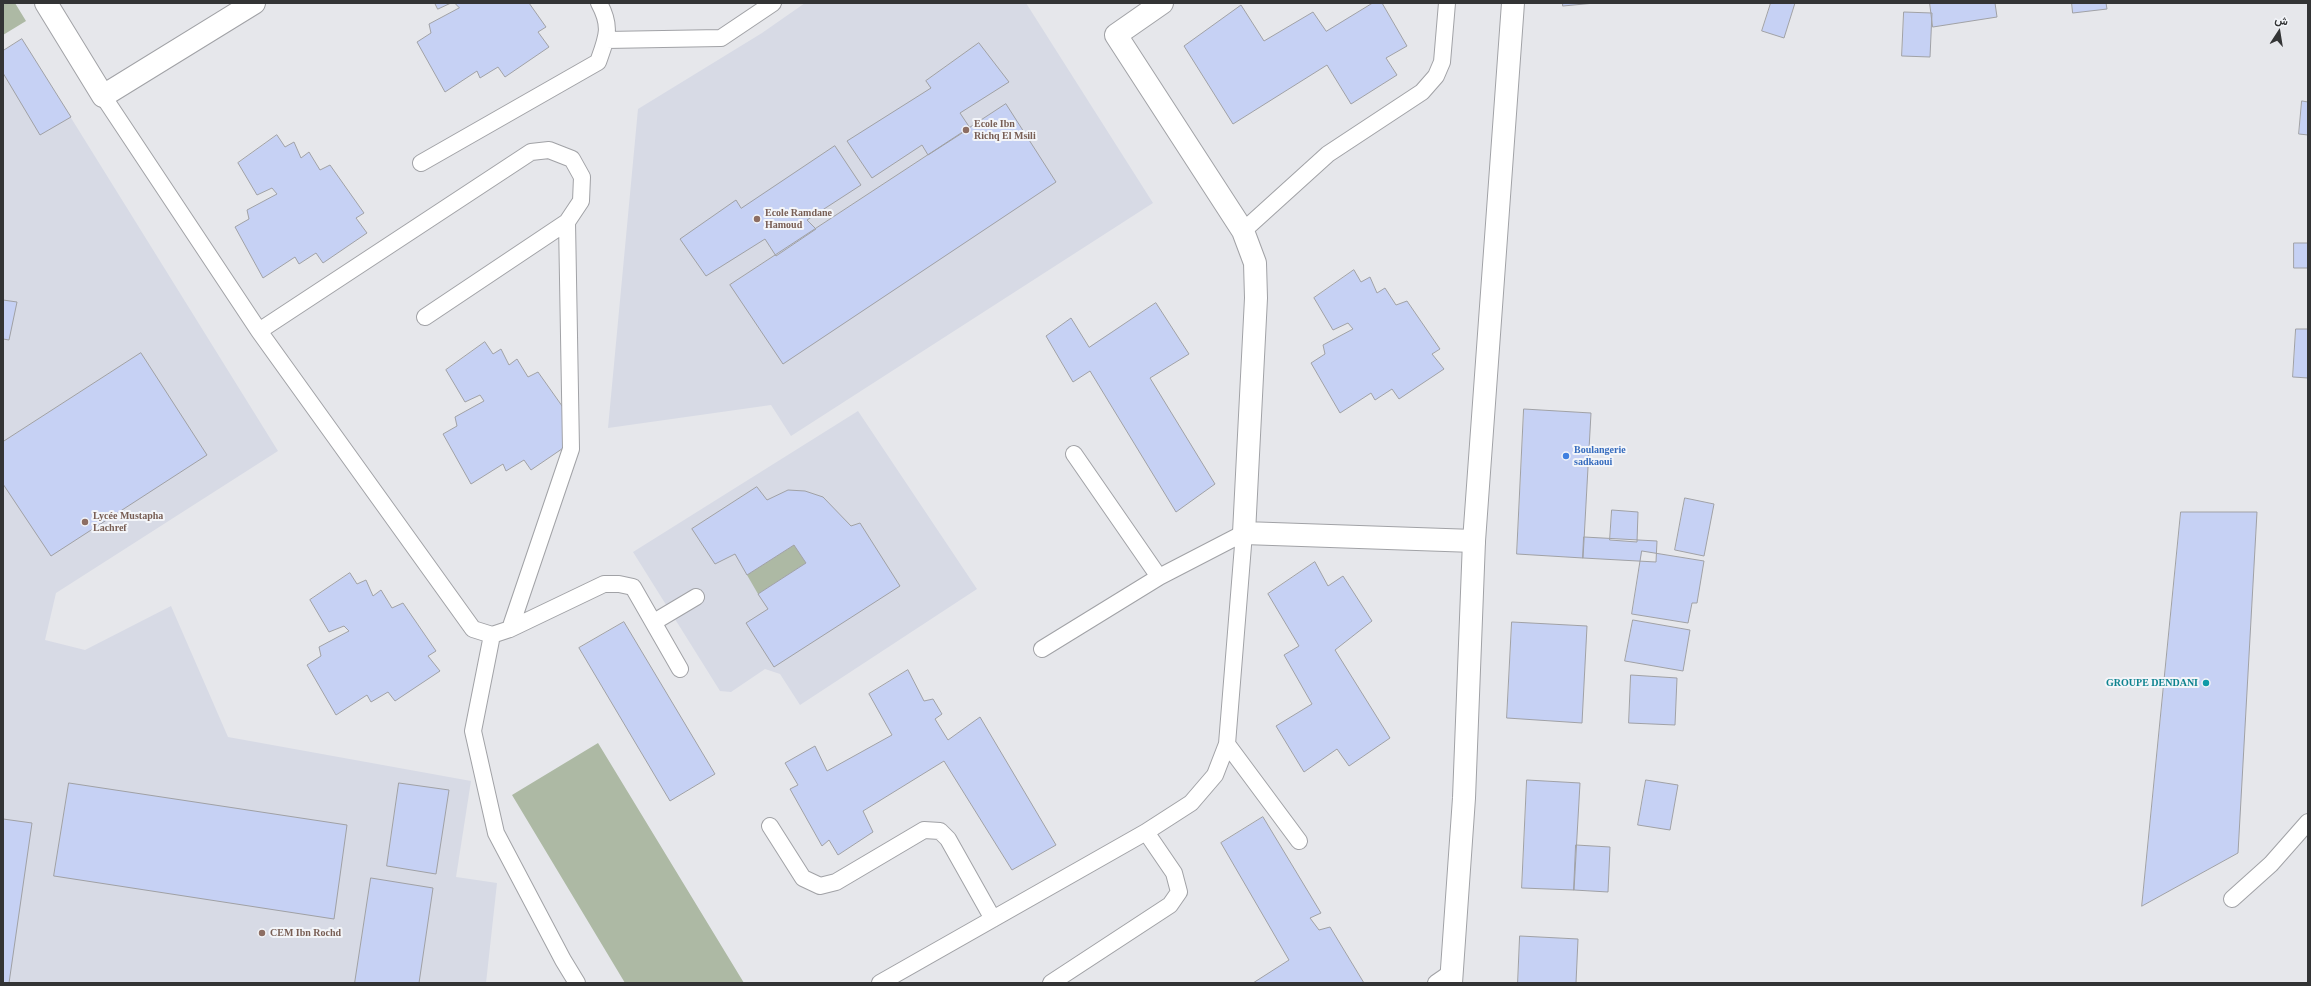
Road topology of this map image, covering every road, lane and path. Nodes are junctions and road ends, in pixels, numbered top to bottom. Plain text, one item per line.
1 (46, 3) edge
2 (254, 3) edge
3 (599, 3) edge
4 (773, 3) edge
5 (1162, 3) edge
6 (1447, 3) edge
7 (1513, 3) edge
8 (606, 40) junction
9 (104, 96) junction
10 (421, 163) dead end
11 (567, 222) junction
12 (1243, 231) junction
13 (426, 317) dead end
14 (259, 331) junction
15 (1074, 454) dead end
16 (1244, 533) junction
17 (1474, 541) junction
18 (1159, 577) junction
19 (696, 597) dead end
20 (654, 622) junction
21 (510, 629) junction
22 (492, 635) junction
23 (1042, 649) dead end
24 (680, 669) dead end
25 (1227, 744) junction
26 (2308, 822) edge
27 (770, 826) dead end
28 (1146, 832) junction
29 (1299, 841) dead end
30 (2232, 899) dead end
31 (993, 919) junction
32 (1446, 979) edge
33 (577, 983) edge
34 (880, 983) edge
35 (1051, 983) edge

1 - 9 street
2 - 9 street
3 - 8 lane
4 - 8 lane
5 - 12 street
6 - 12 lane
7 - 17 street
8 - 10 lane
9 - 14 lane
11 - 13 lane
11 - 14 lane
11 - 21 lane
12 - 16 street
14 - 22 lane
15 - 18 lane
16 - 17 street
16 - 18 lane
16 - 25 lane
17 - 32 street
18 - 23 lane
19 - 20 lane
20 - 21 lane
20 - 24 lane
21 - 22 lane
22 - 33 lane
25 - 28 lane
25 - 29 lane
26 - 30 lane
27 - 31 lane
28 - 31 lane
28 - 35 lane
31 - 34 lane

